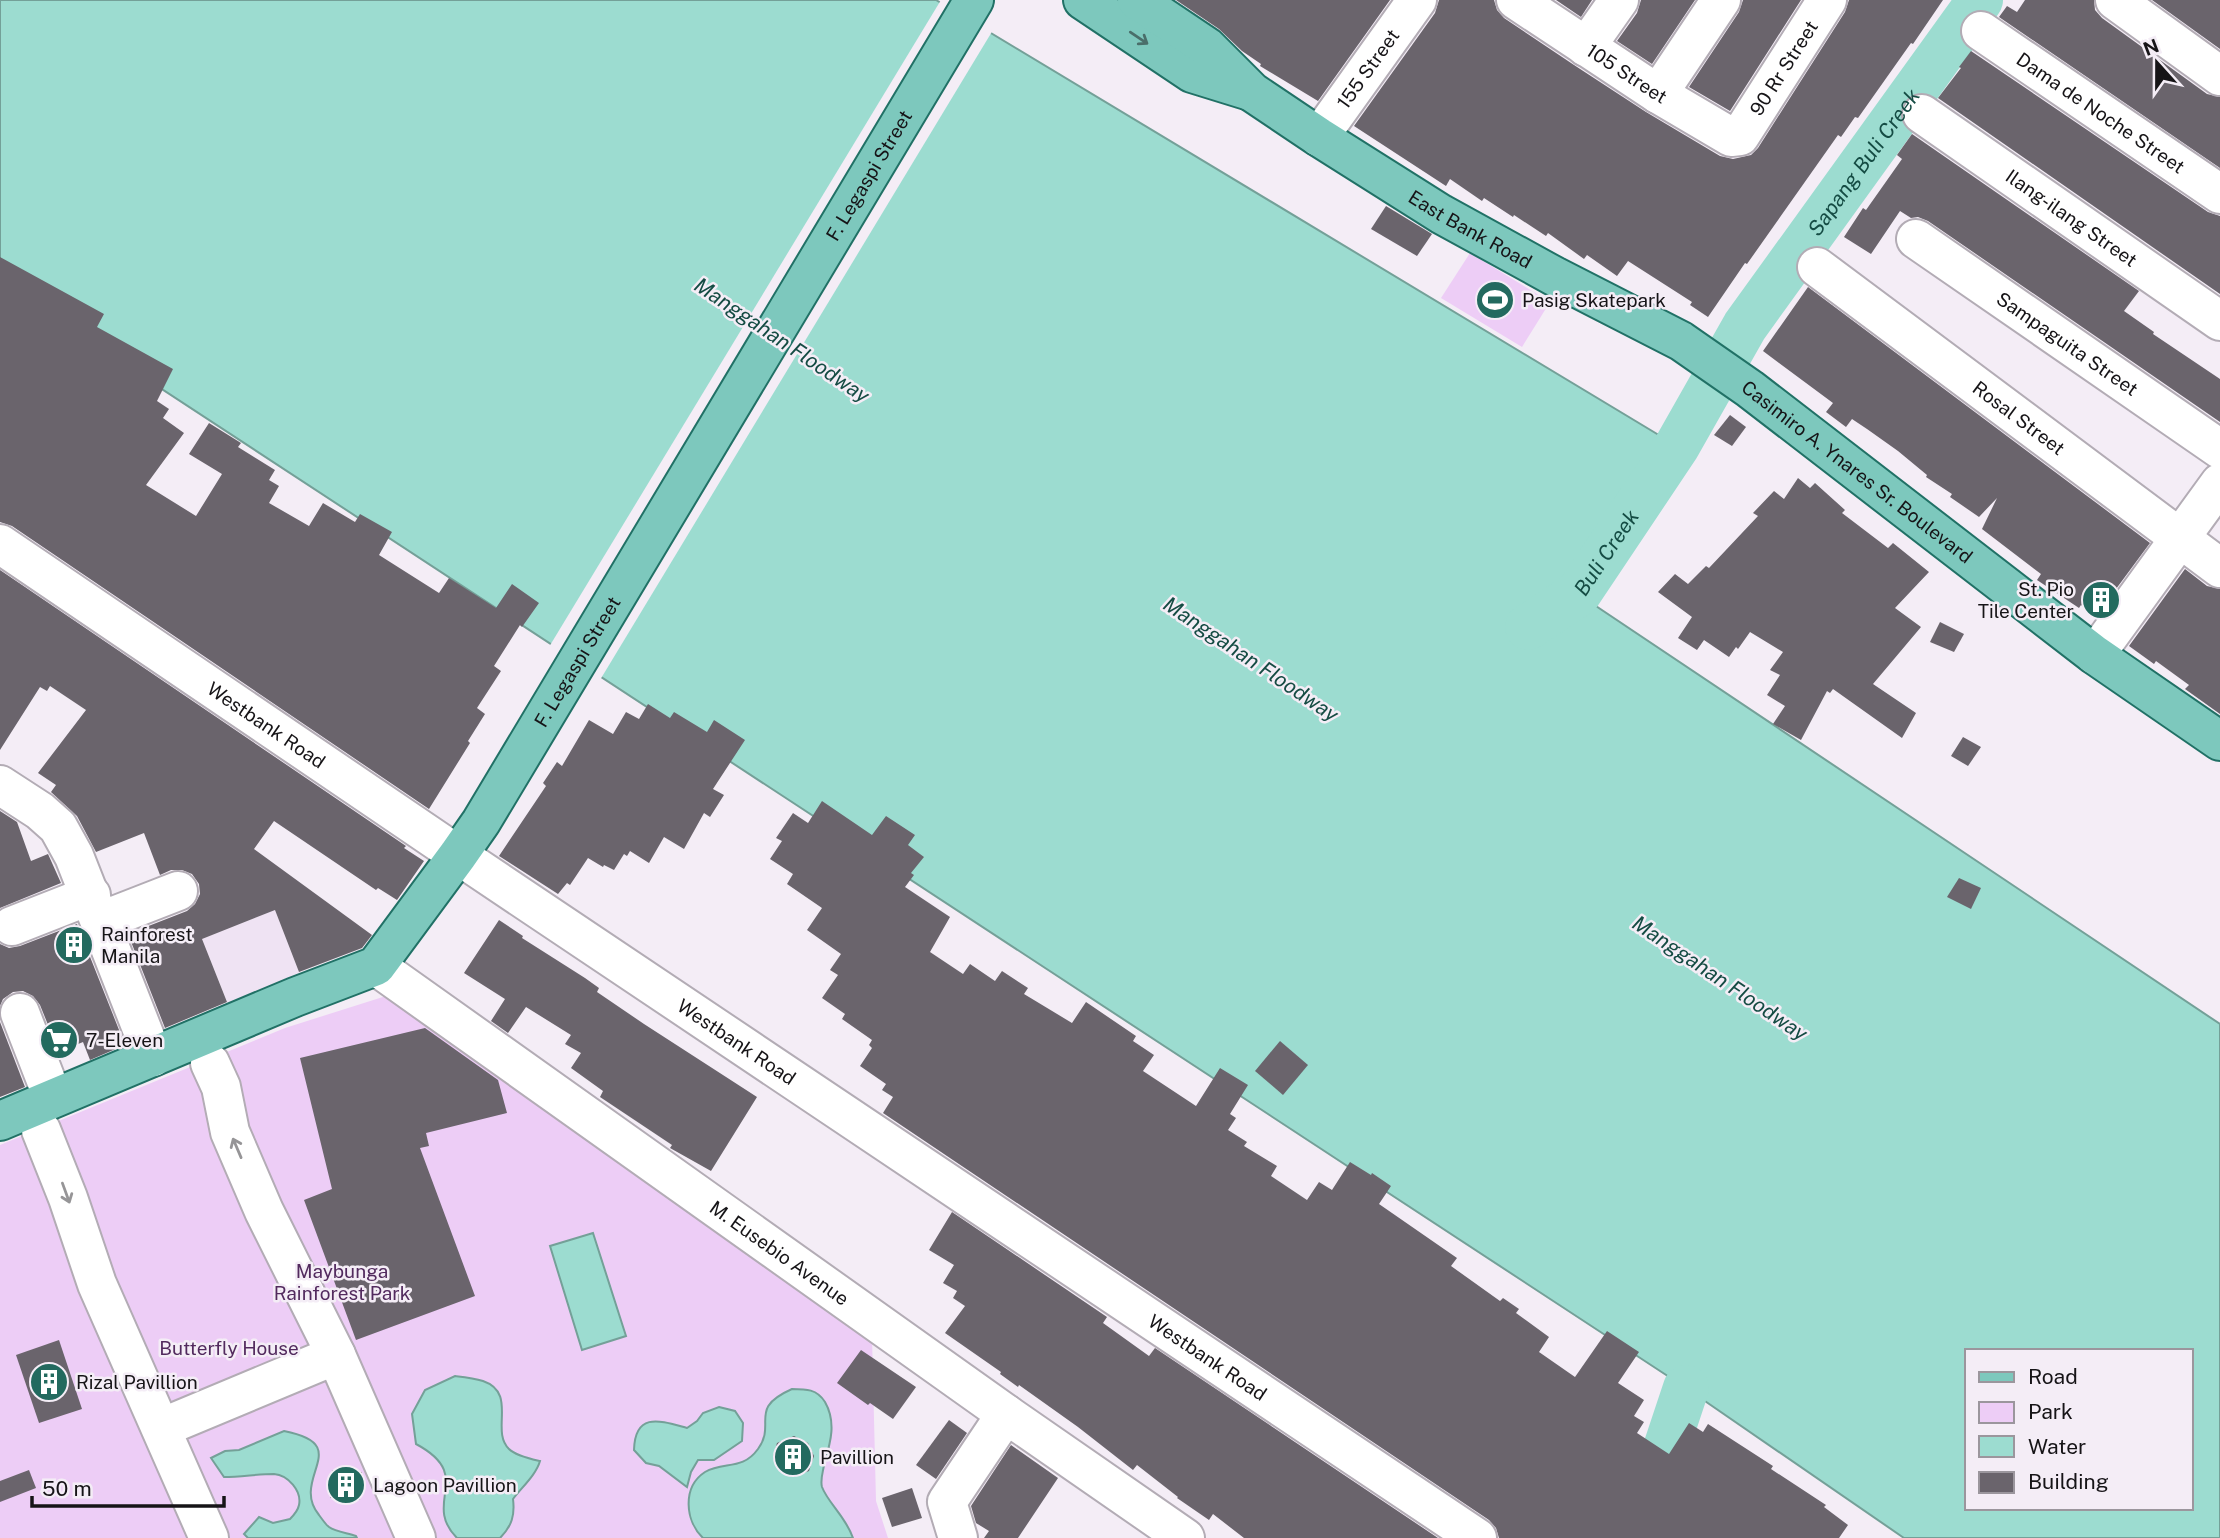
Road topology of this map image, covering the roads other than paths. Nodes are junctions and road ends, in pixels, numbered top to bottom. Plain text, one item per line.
1 (1083, 0) edge
2 (1137, 0) edge
3 (1417, 0) edge
4 (1516, 0) edge
5 (1619, 0) edge
6 (1721, 0) edge
7 (1827, 0) edge
8 (2115, 0) edge
9 (973, 3) edge
10 (1980, 31) dead end
11 (1586, 47) junction
12 (2220, 76) edge
13 (1252, 92) junction
14 (1658, 94) junction
15 (1922, 114) dead end
16 (1740, 136) joint
17 (1319, 137) junction
18 (2220, 194) edge
19 (1916, 239) dead end
20 (1817, 267) dead end
21 (2220, 321) edge
22 (1697, 351) joint
23 (2220, 449) edge
24 (2220, 483) edge
25 (2180, 538) junction
26 (0, 544) edge
27 (2220, 568) edge
28 (2095, 655) junction
29 (2220, 741) edge
30 (0, 785) edge
31 (458, 855) junction
32 (178, 891) dead end
33 (96, 908) junction
34 (12, 926) dead end
35 (376, 966) junction
36 (20, 1013) dead end
37 (153, 1057) junction
38 (210, 1063) dead end
39 (47, 1114) junction
40 (0, 1121) edge
41 (336, 1355) junction
42 (1006, 1414) junction
43 (161, 1428) junction
44 (1169, 1533) edge
45 (209, 1538) edge
46 (416, 1538) edge
47 (958, 1538) edge
48 (1476, 1538) edge

1 -> 13 main road, East Bank Road
2 - 13 main road, East Bank Road
3 - 17 street, 155 Street
4 - 11 street, 105 Street
5 - 11 street
6 - 14 street
7 - 16 street, 90 Rr Street
8 - 12 street
9 - 31 main road, F. Legaspi Street
10 - 18 street, Dama de Noche Street
11 - 14 street, 105 Street
13 - 17 main road, East Bank Road
14 - 16 street, 105 Street
15 - 21 street, Ilang-ilang Street
17 - 22 main road, East Bank Road
19 - 23 street, Sampaguita Street
20 - 25 street, Rosal Street
22 - 28 main road, Casimiro A. Ynares Sr. Boulevard
24 - 25 street
25 - 27 street, Rosal Street
25 - 28 street
26 - 31 street, Westbank Road
28 - 29 main road, Casimiro A. Ynares Sr. Boulevard
30 - 33 street
31 - 35 main road, F. Legaspi Street
31 - 48 street, Westbank Road
32 - 33 street
33 - 34 street
33 - 37 street
35 - 37 main road
35 - 42 street, M. Eusebio Avenue
36 - 39 street
37 - 39 main road
41 -> 38 street
39 - 40 main road
39 -> 43 street
41 - 43 street
41 - 46 street
42 - 44 street, M. Eusebio Avenue
42 - 47 street
43 - 45 street

